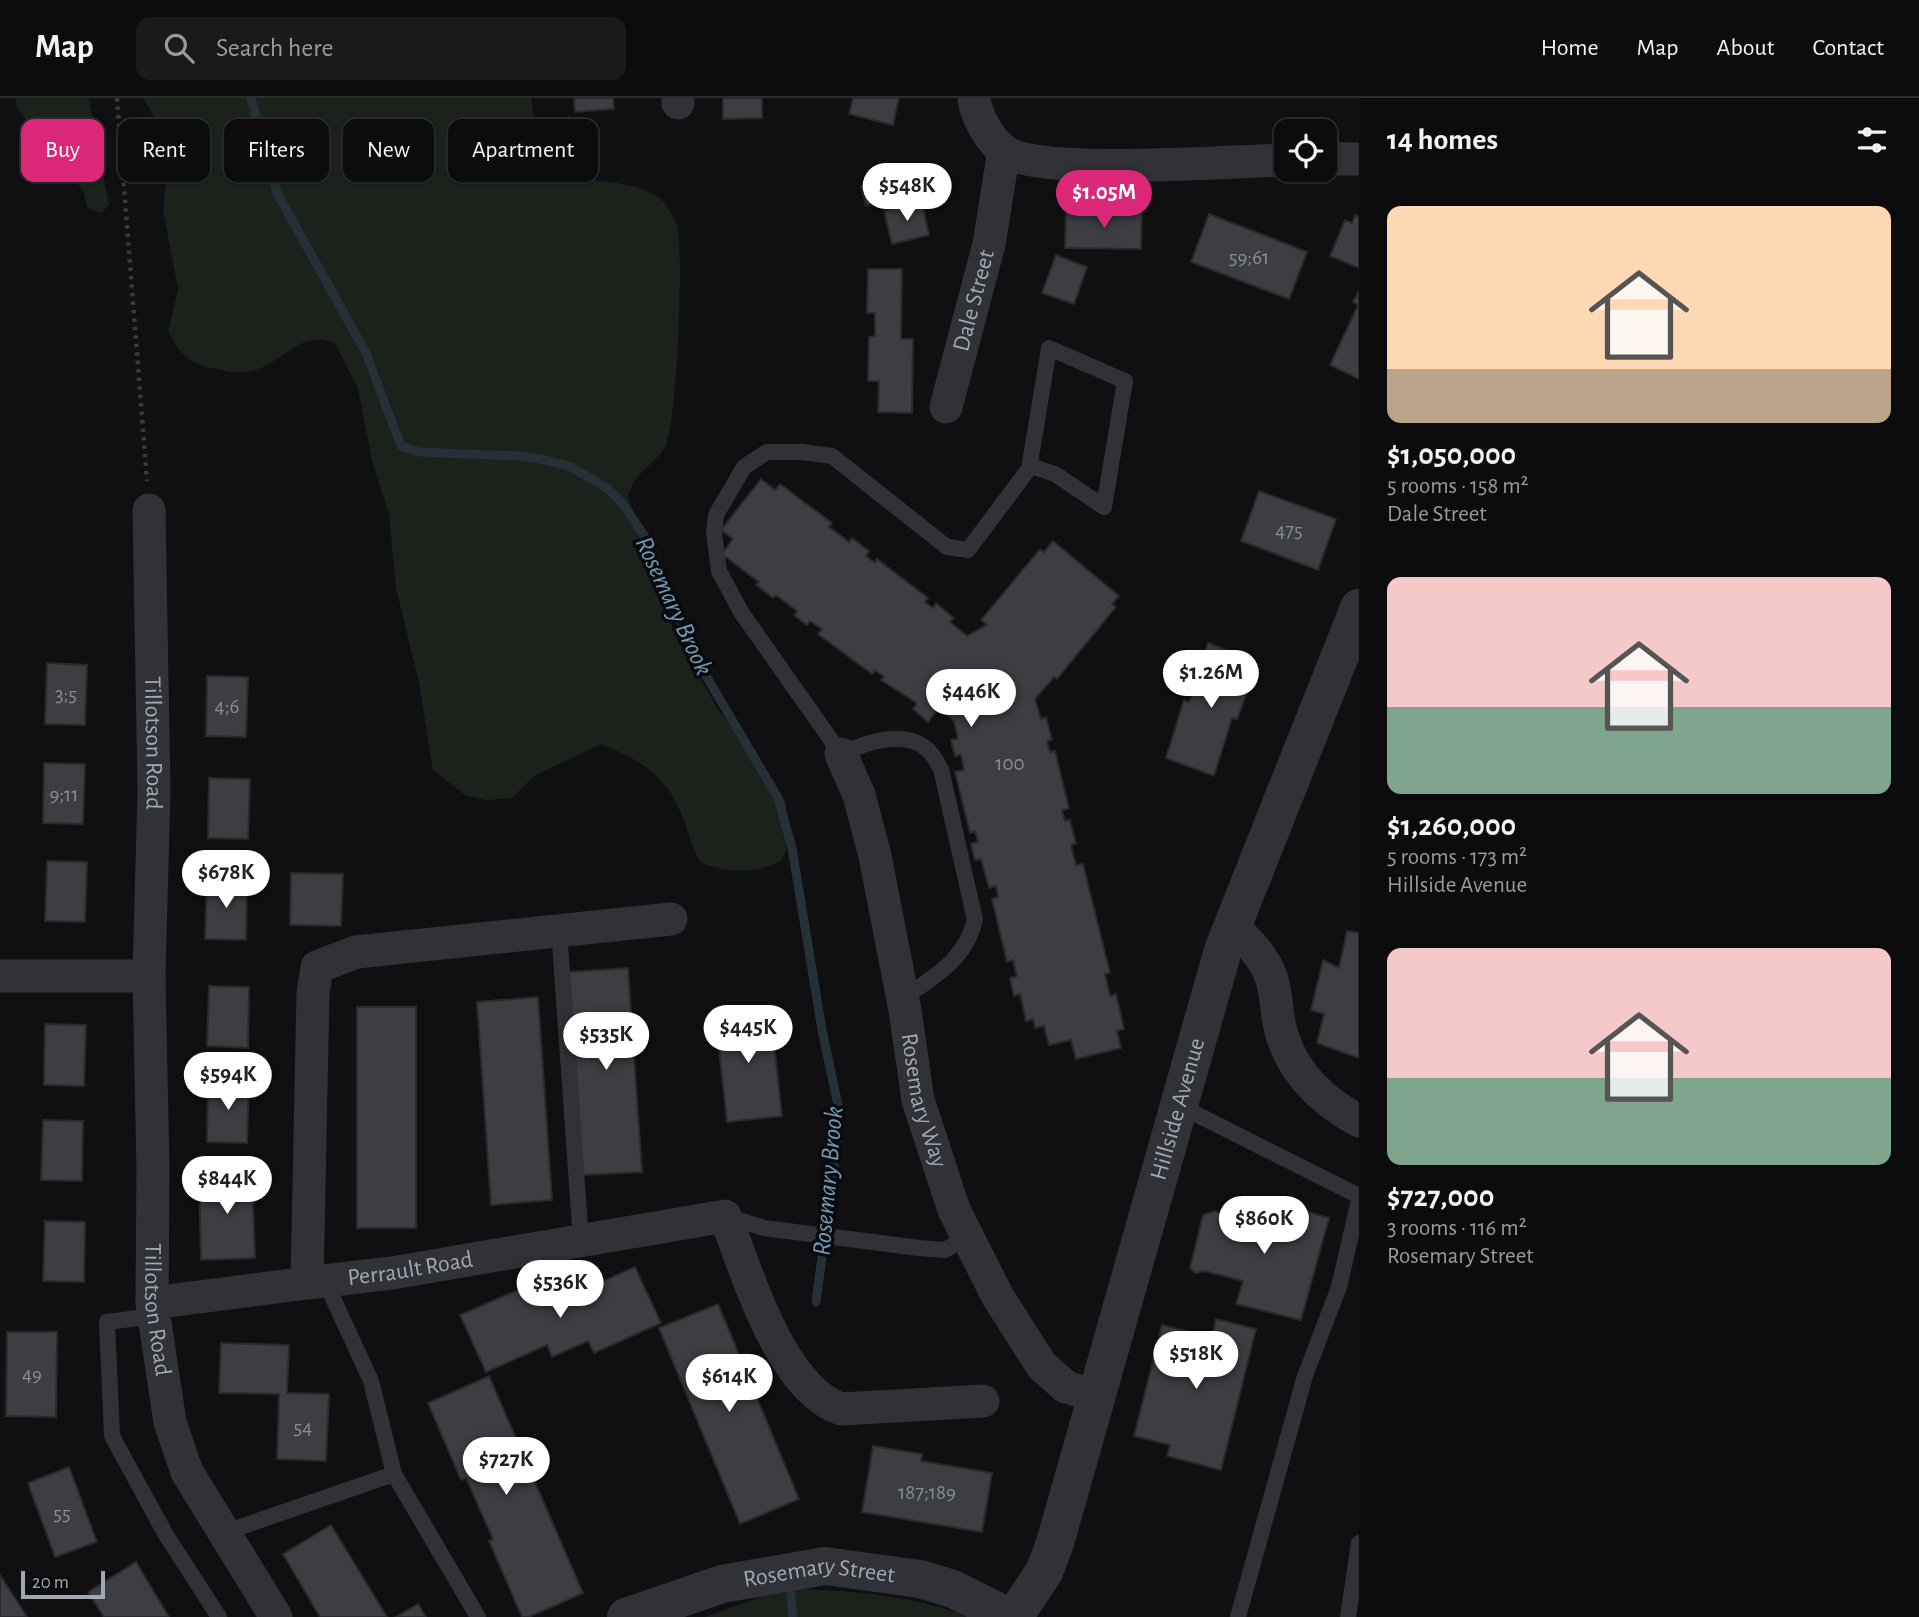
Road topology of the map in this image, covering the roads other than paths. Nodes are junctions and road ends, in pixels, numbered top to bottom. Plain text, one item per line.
1 (974, 98) edge
2 (1004, 151) junction
3 (1337, 159) edge
4 (1359, 159) edge
5 (1274, 160) edge
6 (946, 407) dead end
7 (1029, 469) junction
8 (149, 510) road end
9 (1359, 608) edge
10 (841, 754) junction
11 (671, 919) dead end
12 (1233, 927) junction
13 (559, 930) junction
14 (0, 976) edge
15 (149, 976) junction
16 (903, 998) junction
17 (1178, 1105) junction
18 (1359, 1121) edge
19 (1359, 1198) edge
20 (725, 1216) junction
21 (966, 1238) junction
22 (581, 1241) junction
23 (316, 1282) junction
24 (153, 1310) junction
25 (1097, 1396) junction
26 (983, 1401) dead end
27 (394, 1474) junction
28 (223, 1532) junction
29 (1359, 1543) edge
30 (219, 1617) edge
31 (276, 1617) edge
32 (478, 1617) edge
33 (626, 1617) edge
34 (1012, 1617) edge
35 (1238, 1617) edge
36 (1348, 1617) edge

1 - 2 street
2 - 5 street
2 - 6 street, Dale Street
3 - 4 street
7 - 7 lane
7 - 10 lane
8 - 15 street, Tillotson Road
9 - 12 street, Hillside Avenue
10 - 16 street, Rosemary Way
10 - 16 lane
11 - 13 street
12 - 17 street, Hillside Avenue
12 - 18 street
13 - 22 lane
13 - 23 street
14 - 15 street
15 - 24 street, Tillotson Road
16 - 21 street, Rosemary Way
17 - 19 lane
17 - 25 street, Hillside Avenue
19 - 35 lane
20 - 21 lane
20 - 22 street, Perrault Road
20 - 26 street
21 - 25 street, Rosemary Way
22 - 23 street, Perrault Road
23 - 24 street, Perrault Road
23 - 27 lane
24 - 28 street, Tillotson Road
24 - 30 lane
25 - 34 street, Hillside Avenue
27 - 28 lane
27 - 32 lane
28 - 31 street, Tillotson Road
29 - 36 lane
33 - 34 street, Rosemary Street

